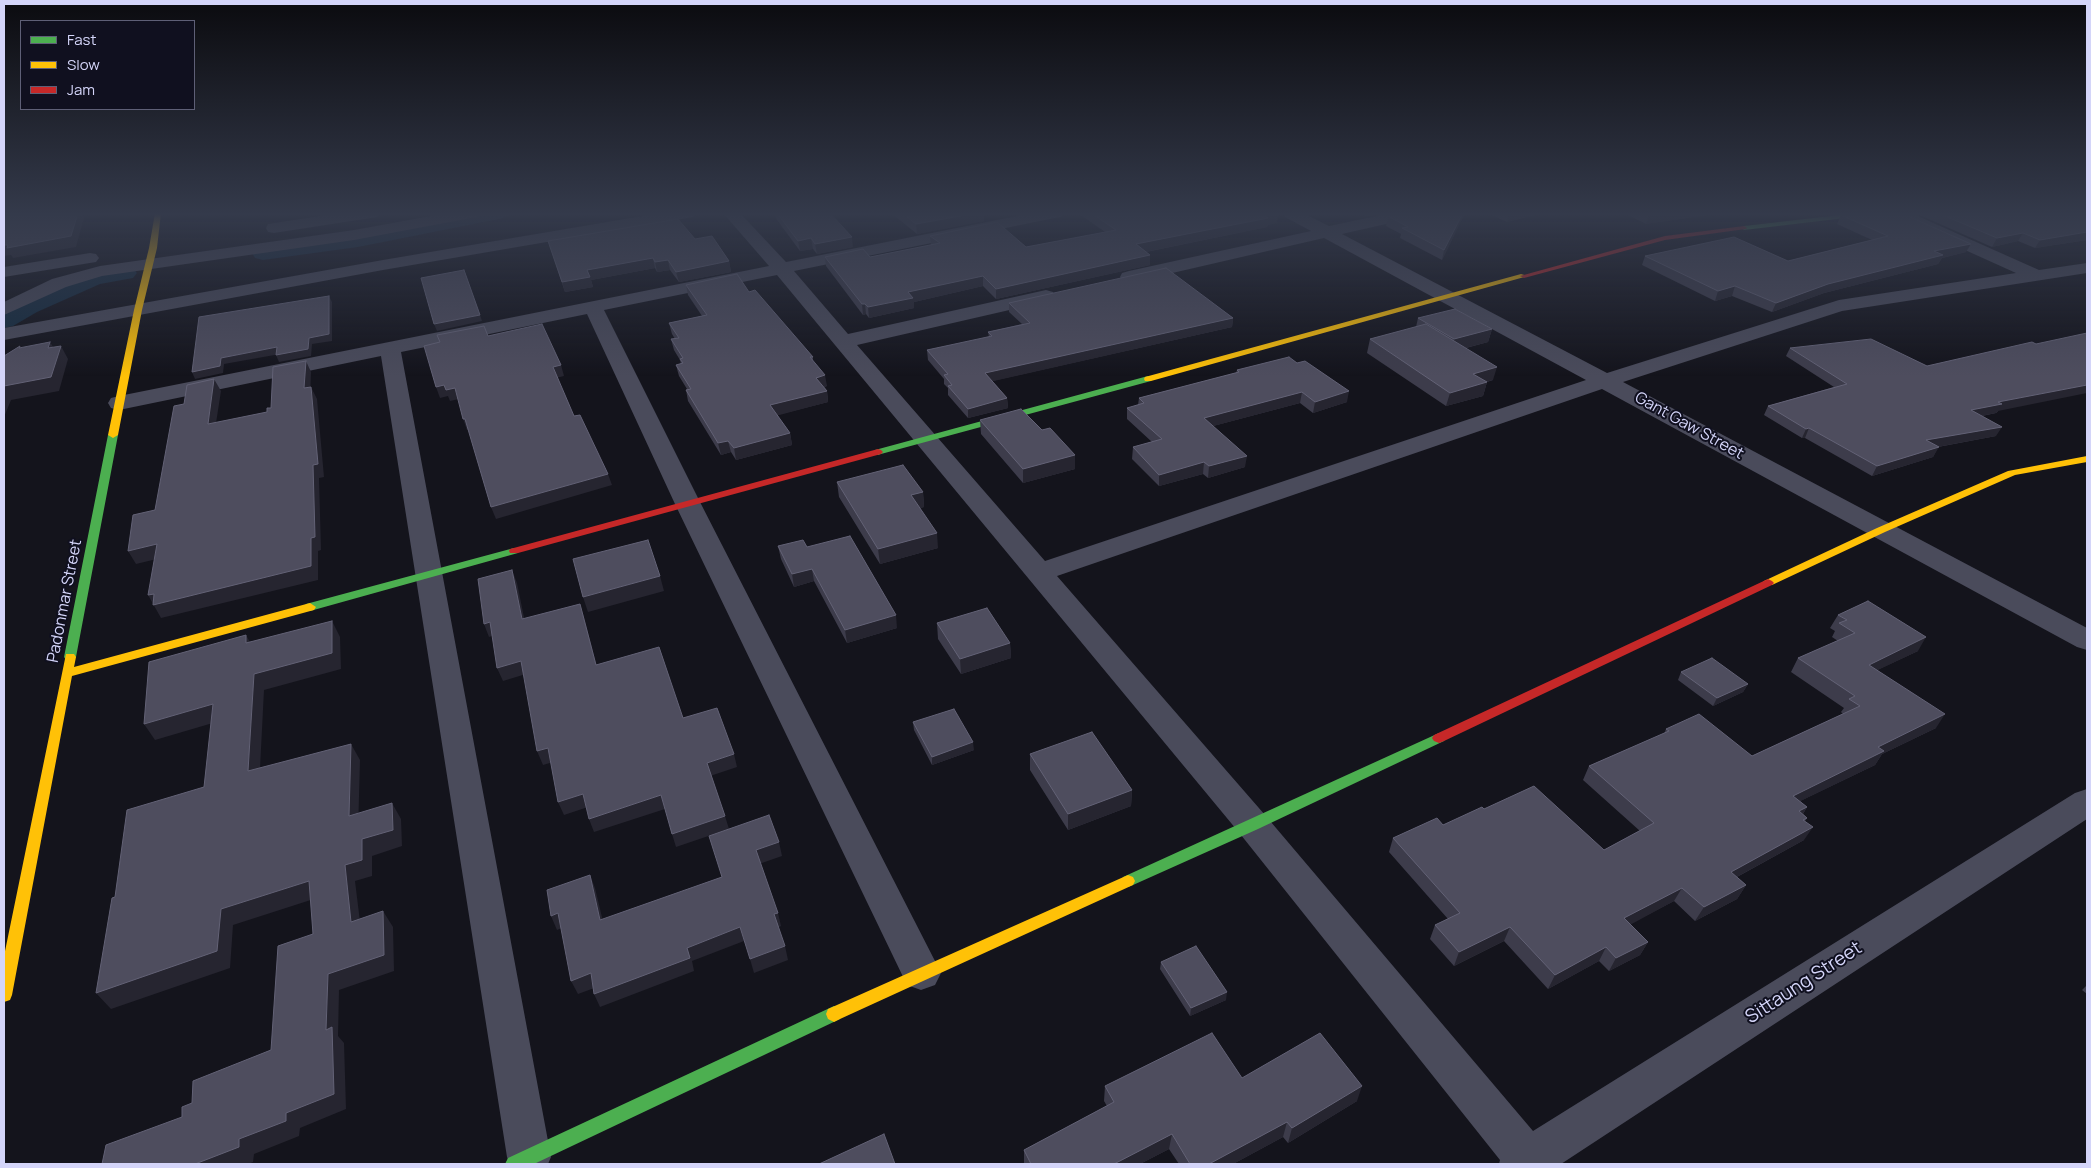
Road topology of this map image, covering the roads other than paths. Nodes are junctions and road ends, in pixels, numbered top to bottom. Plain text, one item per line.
1 (43, 268) edge
2 (106, 268) edge
3 (148, 268) edge
4 (368, 268) edge
5 (789, 268) edge
6 (1168, 268) edge
7 (1394, 268) edge
8 (1554, 268) edge
9 (2019, 268) edge
10 (2087, 268) edge
11 (782, 269) junction
12 (4, 272) edge
13 (2038, 276) junction
14 (1113, 280) edge
15 (1065, 291) edge
16 (1448, 296) junction
17 (593, 307) junction
18 (4, 309) edge
19 (138, 310) junction
20 (4, 334) edge
21 (842, 342) junction
22 (390, 348) junction
23 (1605, 381) junction
24 (119, 403) junction
25 (927, 439) junction
26 (2087, 459) edge
27 (688, 504) junction
28 (1881, 530) junction
29 (1038, 573) junction
30 (430, 574) junction
31 (2087, 640) edge
32 (68, 672) junction
33 (2087, 802) edge
34 (1253, 825) junction
35 (921, 973) junction
36 (4, 995) edge
37 (522, 1161) edge
38 (1527, 1163) edge

1 - 12 street
2 - 18 street
3 - 19 street, Padonmar Street
4 - 19 street
5 - 11 street
6 - 14 street
7 - 16 street, Gant Gaw Street
8 - 16 street
9 - 13 street
10 - 13 street
11 - 17 street
11 - 21 street
13 - 23 street
15 - 21 street
16 - 23 street, Gant Gaw Street
16 - 25 street
17 - 22 street
17 - 27 street
19 - 20 street
19 - 24 street, Padonmar Street
21 - 25 street
22 - 24 street
22 - 30 street
23 - 28 street, Gant Gaw Street
23 - 29 street
24 - 32 street, Padonmar Street
25 - 27 street
25 - 29 street
26 - 28 street
27 - 30 street
27 - 35 street
28 - 31 street, Gant Gaw Street
28 - 34 street
29 - 34 street
30 - 32 street
30 - 37 street
32 - 36 street, Padonmar Street
33 - 38 street, Sittaung Street
34 - 35 street
34 - 38 street
35 - 37 street

